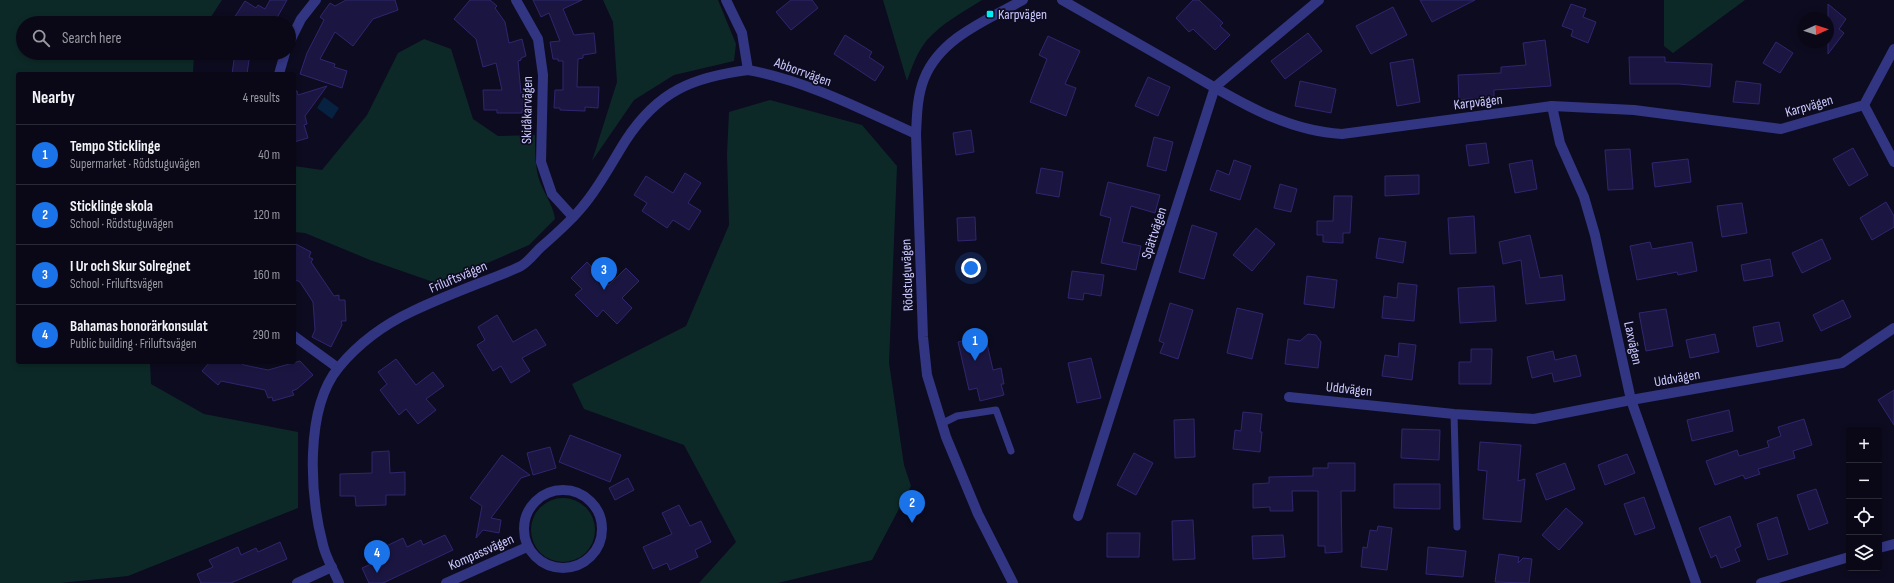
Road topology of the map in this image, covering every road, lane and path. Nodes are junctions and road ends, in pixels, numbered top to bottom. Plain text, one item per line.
1 (316, 0) edge
2 (516, 0) edge
3 (726, 0) edge
4 (1023, 0) edge
5 (1062, 0) edge
6 (1320, 0) edge
7 (296, 29) edge
8 (1894, 49) edge
9 (283, 60) edge
10 (748, 70) junction
11 (280, 72) edge
12 (1215, 87) junction
13 (1864, 105) junction
14 (1552, 106) junction
15 (916, 134) junction
16 (1894, 162) edge
17 (573, 217) junction
18 (1894, 328) edge
19 (296, 337) edge
20 (338, 368) junction
21 (1290, 397) dead end
22 (1631, 400) junction
23 (1454, 414) junction
24 (941, 424) junction
25 (1011, 451) dead end
26 (1078, 516) dead end
27 (1457, 527) dead end
28 (1894, 544) edge
29 (527, 546) junction
30 (1882, 547) edge
31 (1846, 558) edge
32 (332, 567) junction
33 (297, 583) edge
34 (339, 583) edge
35 (446, 583) edge
36 (1013, 583) edge
37 (1696, 583) edge
38 (1761, 583) edge

1 - 7 street
2 - 17 street, Skidåkarvägen
3 - 10 street
4 - 15 street, Rödstuguvägen
5 - 12 street, Karpvägen
6 - 12 street
8 - 13 street
9 - 11 street
10 - 15 street, Abborrvägen
10 - 17 street, Friluftsvägen
12 - 14 street, Karpvägen
12 - 26 street, Spättvägen
13 - 14 street, Karpvägen
13 - 16 street
14 - 22 street, Laxvägen
15 - 24 street, Rödstuguvägen
17 - 20 street, Friluftsvägen
18 - 22 street, Uddvägen
19 - 20 street
20 - 32 street, Friluftsvägen
21 - 23 street, Uddvägen
22 - 23 street, Uddvägen
22 - 37 street, Laxvägen
23 - 27 lane
24 - 25 lane
24 - 36 street, Rödstuguvägen
28 - 30 street
29 - 29 street, Kompassvägen
29 - 35 street, Kompassvägen
31 - 38 street
32 - 33 street
32 - 34 street, Friluftsvägen

